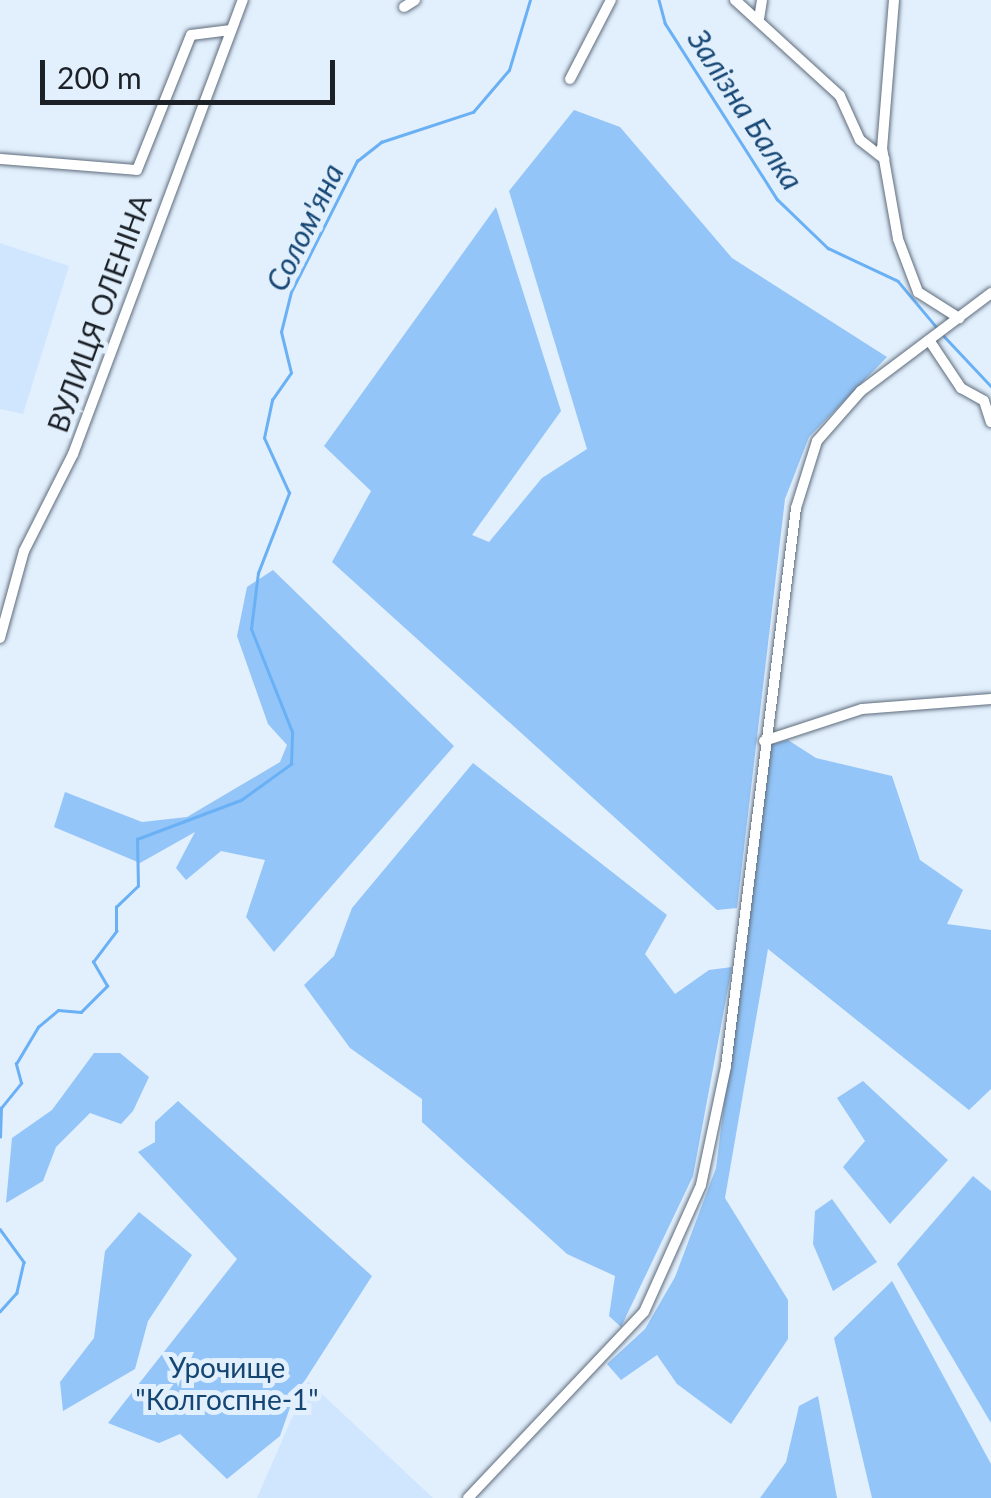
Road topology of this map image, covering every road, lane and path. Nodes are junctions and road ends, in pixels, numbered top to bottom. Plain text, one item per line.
1 (243, 0) edge
2 (416, 0) edge
3 (611, 0) edge
4 (735, 0) edge
5 (762, 0) edge
6 (894, 0) edge
7 (404, 7) dead end
8 (758, 19) junction
9 (231, 30) junction
10 (570, 79) dead end
11 (884, 158) junction
12 (0, 160) edge
13 (991, 293) edge
14 (958, 319) junction
15 (932, 338) junction
16 (991, 422) edge
17 (0, 638) edge
18 (991, 699) edge
19 (764, 741) junction
20 (468, 1498) edge

1 - 9 street, ВУЛИЦЯ ОЛЕНІНА
2 - 7 street
3 - 10 street
4 - 8 street
5 - 8 street
6 - 11 street
8 - 11 street
9 - 12 street
9 - 17 street, ВУЛИЦЯ ОЛЕНІНА
11 - 14 street
13 - 14 street
14 - 15 street
15 - 16 street
15 - 19 street
18 - 19 street
19 - 20 street

